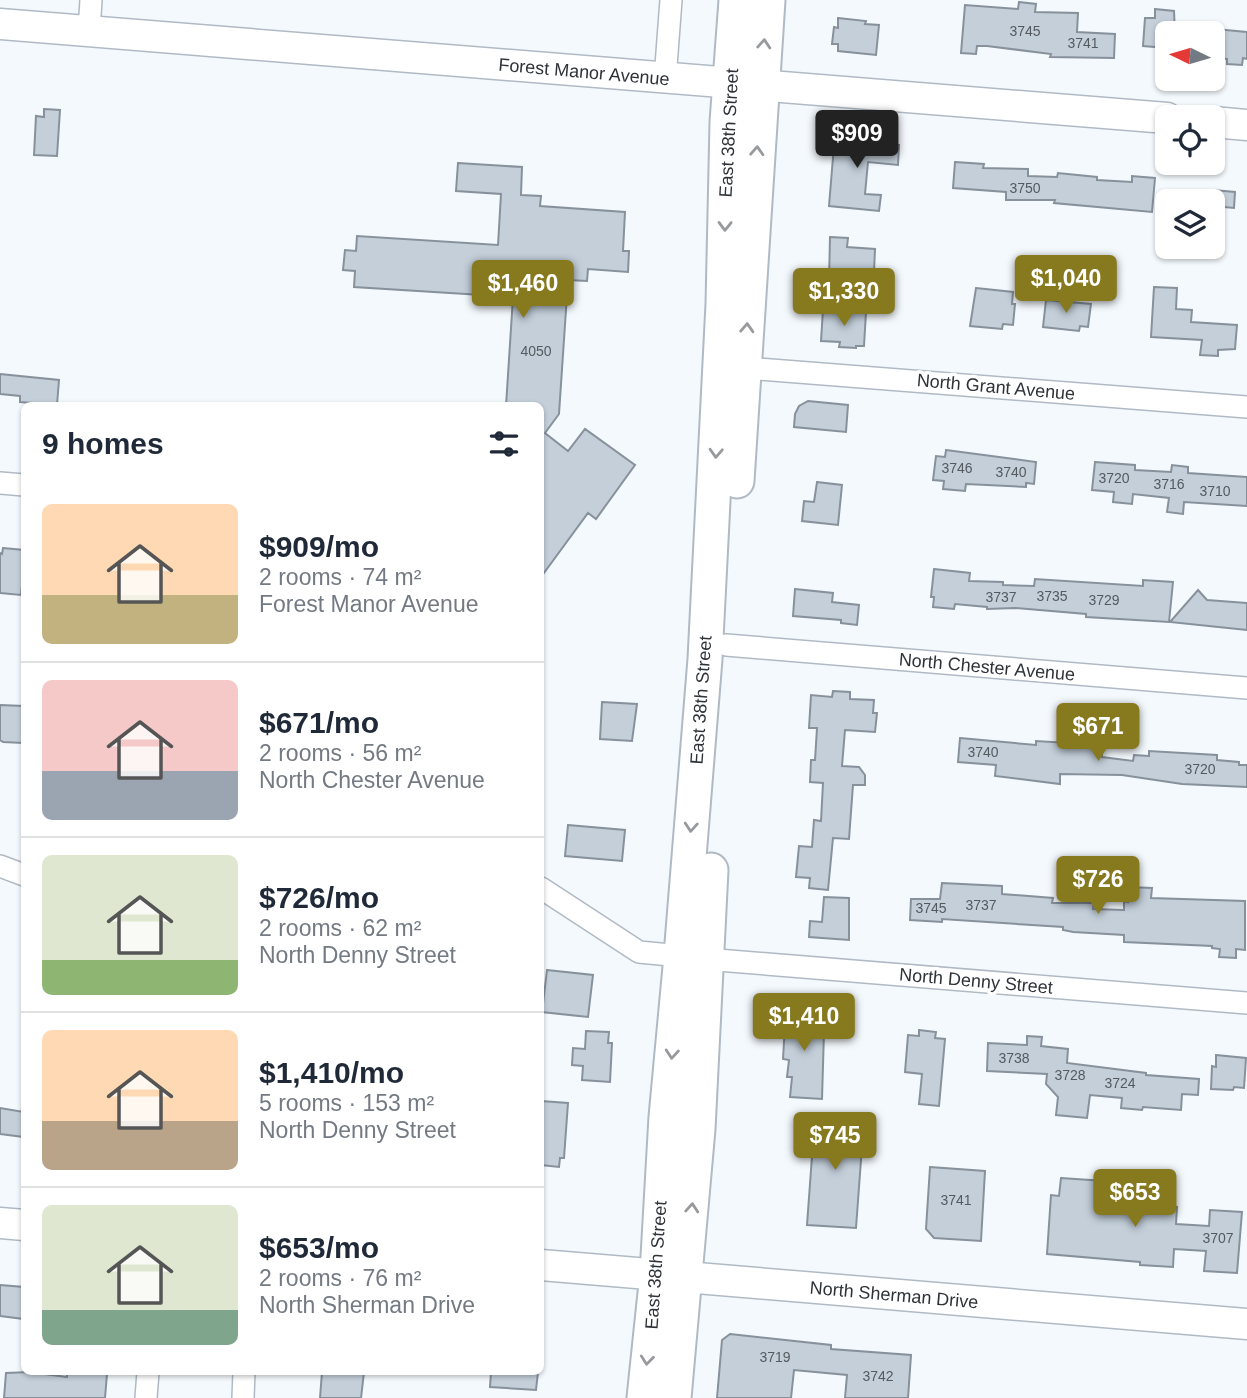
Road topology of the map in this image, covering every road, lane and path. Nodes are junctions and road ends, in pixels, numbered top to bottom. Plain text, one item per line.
1 (91, 0) edge
2 (671, 0) edge
3 (736, 0) edge
4 (768, 0) edge
5 (0, 24) edge
6 (89, 31) junction
7 (665, 79) junction
8 (746, 86) junction
9 (1155, 117) edge
10 (1225, 123) edge
11 (1247, 125) edge
12 (745, 368) junction
13 (1247, 407) edge
14 (0, 483) edge
15 (21, 485) edge
16 (726, 645) junction
17 (1247, 688) edge
18 (0, 866) edge
19 (21, 874) edge
20 (544, 890) edge
21 (693, 957) junction
22 (1247, 1003) edge
23 (0, 1223) edge
24 (21, 1225) edge
25 (544, 1265) edge
26 (671, 1275) junction
27 (1247, 1324) edge
28 (148, 1375) edge
29 (244, 1375) edge
30 (146, 1398) edge
31 (243, 1398) edge
32 (644, 1398) edge
33 (674, 1398) edge

1 - 6 street
2 - 7 street
3 - 8 main road, East 38th Street
8 -> 4 main road, East 38th Street
5 - 6 street, Forest Manor Avenue
6 - 7 street, Forest Manor Avenue
7 - 8 street, Forest Manor Avenue
8 - 9 street, Forest Manor Avenue
12 -> 8 main road, East 38th Street
8 -> 21 main road, East 38th Street
10 - 11 street
12 - 13 street, North Grant Avenue
12 - 16 main road, East 38th Street
14 - 15 street
16 - 17 street, North Chester Avenue
16 - 21 main road, East 38th Street
18 - 19 street
20 - 21 street, North Denny Street
21 - 22 street, North Denny Street
21 - 26 main road, East 38th Street
23 - 24 street
25 - 26 street, North Sherman Drive
26 - 27 street, North Sherman Drive
26 -> 32 main road, East 38th Street
26 - 33 main road, East 38th Street
28 - 30 street
29 - 31 street

